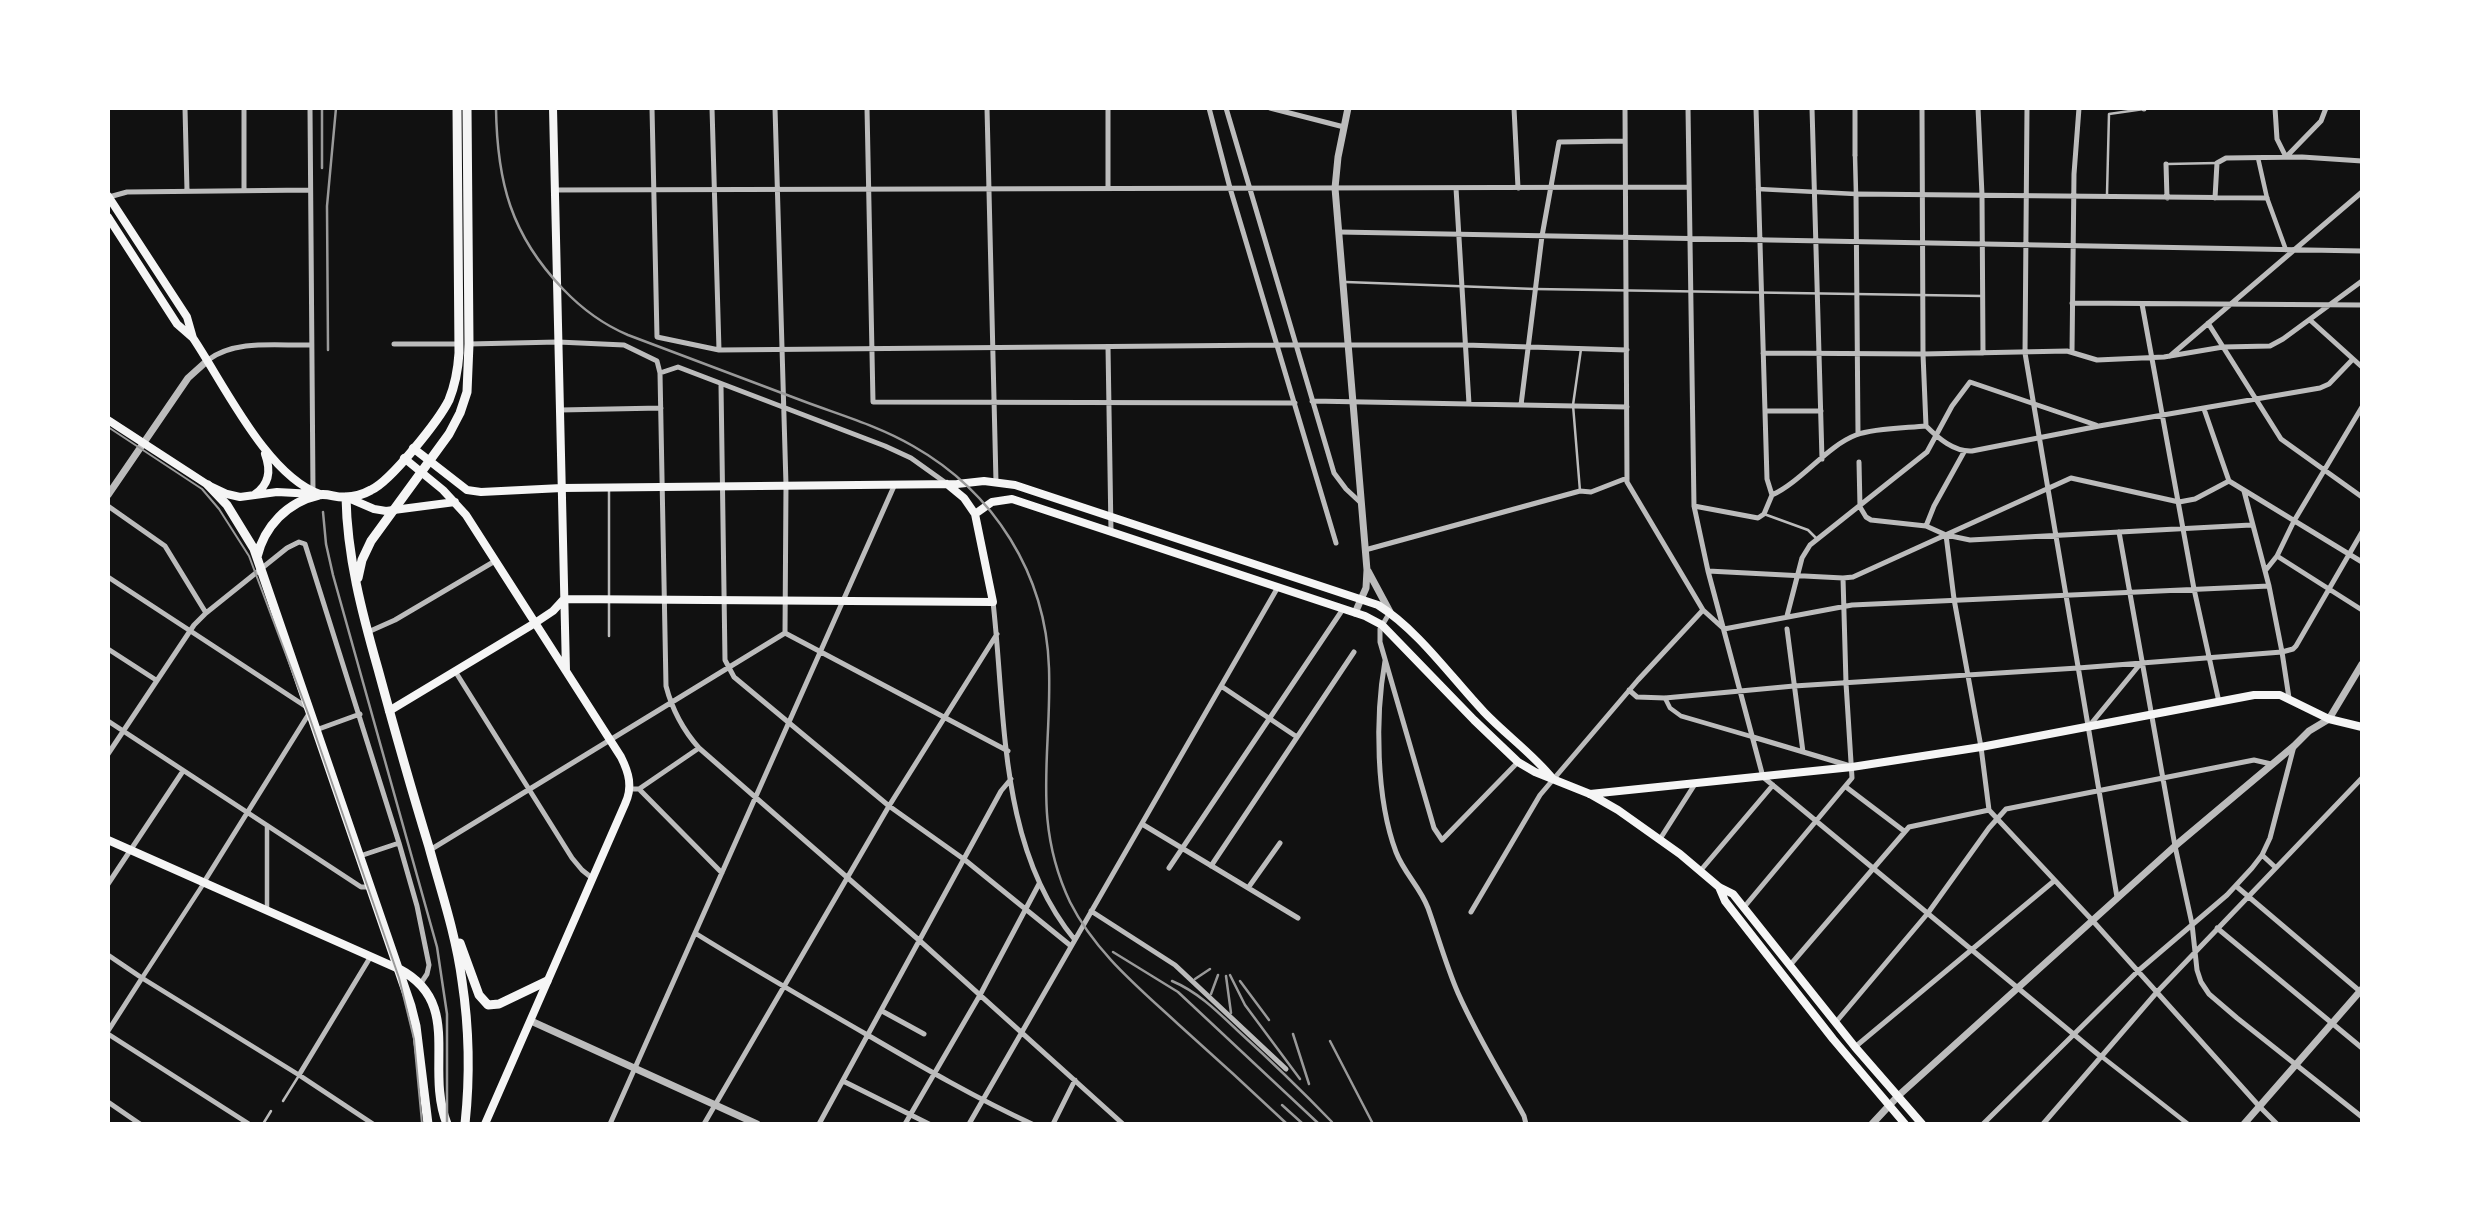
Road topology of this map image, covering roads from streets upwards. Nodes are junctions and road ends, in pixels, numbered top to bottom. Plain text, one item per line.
1 (184, 108) edge
2 (244, 108) edge
3 (310, 108) edge
4 (457, 108) edge
5 (467, 108) edge
6 (553, 108) edge
7 (652, 108) edge
8 (712, 108) edge
9 (775, 108) edge
10 (867, 108) edge
11 (987, 108) edge
12 (1108, 108) edge
13 (1209, 108) edge
14 (1226, 108) edge
15 (1270, 108) edge
16 (1348, 108) edge
17 (1514, 108) edge
18 (1625, 108) edge
19 (1688, 108) edge
20 (1756, 108) edge
21 (1812, 108) edge
22 (1855, 108) edge
23 (1922, 108) edge
24 (1978, 108) edge
25 (2027, 108) edge
26 (2079, 108) edge
27 (2275, 108) edge
28 (2326, 108) edge
29 (1344, 127) junction
30 (1625, 141) junction
31 (1856, 155) joint
32 (2286, 157) junction
33 (2258, 158) junction
34 (2361, 161) edge
35 (2166, 164) road end
36 (1625, 187) junction
37 (1689, 187) junction
38 (1108, 188) junction
39 (1230, 188) junction
40 (1248, 188) junction
41 (1335, 188) junction
42 (1456, 188) junction
43 (1518, 188) junction
44 (1550, 188) junction
45 (714, 189) junction
46 (778, 189) junction
47 (869, 189) junction
48 (989, 189) junction
49 (1758, 189) junction
50 (244, 190) junction
51 (310, 190) junction
52 (555, 190) junction
53 (654, 190) junction
54 (187, 191) junction
55 (1815, 192) junction
56 (2361, 192) edge
57 (1856, 194) junction
58 (1921, 195) junction
59 (1982, 195) junction
60 (2026, 195) junction
61 (2074, 196) junction
62 (109, 197) edge
63 (2167, 198) junction
64 (2215, 198) junction
65 (2267, 198) junction
66 (108, 217) edge
67 (1339, 232) junction
68 (1458, 234) junction
69 (1542, 236) junction
70 (1626, 237) junction
71 (1690, 239) junction
72 (1760, 240) junction
73 (1817, 241) junction
74 (1857, 242) junction
75 (1922, 243) junction
76 (1983, 244) junction
77 (2026, 245) junction
78 (2073, 246) junction
79 (2286, 250) junction
80 (2296, 250) junction
81 (2361, 251) edge
82 (2361, 281) edge
83 (2072, 303) junction
84 (2332, 303) junction
85 (2142, 304) junction
86 (2231, 305) junction
87 (2361, 305) edge
88 (2310, 320) junction
89 (2208, 323) junction
90 (193, 338) junction
91 (558, 342) junction
92 (394, 344) dead end
93 (459, 344) junction
94 (470, 344) junction
95 (311, 345) junction
96 (1278, 345) junction
97 (1296, 345) junction
98 (1348, 345) junction
99 (1465, 345) junction
100 (1108, 347) junction
101 (1528, 347) junction
102 (2223, 347) junction
103 (992, 348) junction
104 (872, 349) junction
105 (719, 350) junction
106 (782, 350) junction
107 (1626, 350) junction
108 (1763, 352) junction
109 (2072, 352) junction
110 (1820, 353) junction
111 (1857, 353) junction
112 (1983, 353) junction
113 (2025, 353) junction
114 (1923, 354) junction
115 (2170, 356) junction
116 (2151, 358) junction
117 (2353, 359) junction
118 (208, 360) junction
119 (2361, 367) edge
120 (660, 373) junction
121 (721, 384) junction
122 (2254, 398) junction
123 (1312, 401) junction
124 (1353, 401) junction
125 (994, 402) junction
126 (1109, 402) junction
127 (1295, 403) junction
128 (1469, 404) junction
129 (1521, 405) junction
130 (2034, 405) junction
131 (1627, 407) junction
132 (2361, 407) edge
133 (661, 408) junction
134 (783, 409) junction
135 (560, 410) junction
136 (2204, 410) junction
137 (1765, 411) junction
138 (1821, 411) junction
139 (2163, 416) junction
140 (108, 420) edge
141 (1926, 426) junction
142 (2099, 426) junction
143 (1858, 434) junction
144 (1937, 437) junction
145 (2040, 438) junction
146 (144, 442) junction
147 (260, 442) junction
148 (413, 448) junction
149 (1964, 452) junction
150 (404, 458) junction
151 (1822, 459) junction
152 (429, 461) junction
153 (1859, 462) dead end
154 (2324, 470) junction
155 (421, 472) junction
156 (1628, 478) junction
157 (2229, 481) junction
158 (996, 482) junction
159 (895, 484) junction
160 (947, 484) junction
161 (208, 485) junction
162 (786, 485) junction
163 (723, 486) junction
164 (663, 487) junction
165 (2048, 487) junction
166 (562, 488) junction
167 (2244, 491) junction
168 (317, 493) junction
169 (108, 495) edge
170 (252, 495) junction
171 (1772, 495) junction
172 (2361, 497) edge
173 (346, 498) junction
174 (455, 502) junction
175 (2179, 502) junction
176 (1361, 503) junction
177 (108, 506) edge
178 (1694, 506) junction
179 (1860, 508) junction
180 (393, 510) junction
181 (975, 514) junction
182 (1111, 517) junction
183 (2294, 521) junction
184 (2251, 525) junction
185 (1926, 526) junction
186 (2183, 528) junction
187 (1111, 532) junction
188 (2361, 532) edge
189 (2119, 533) junction
190 (1946, 535) junction
191 (2056, 535) junction
192 (1336, 543) dead end
193 (1365, 550) junction
194 (2348, 554) junction
195 (2277, 556) junction
196 (257, 559) junction
197 (495, 561) junction
198 (2361, 562) edge
199 (261, 570) junction
200 (1367, 570) junction
201 (1708, 571) junction
202 (2265, 571) junction
203 (1797, 575) junction
204 (108, 577) edge
205 (1843, 578) junction
206 (356, 586) junction
207 (2269, 586) junction
208 (1278, 587) junction
209 (2194, 589) junction
210 (2328, 589) junction
211 (2129, 592) junction
212 (2066, 594) junction
213 (1362, 598) junction
214 (564, 599) junction
215 (1954, 599) junction
216 (664, 600) junction
217 (724, 600) junction
218 (785, 600) junction
219 (843, 601) junction
220 (993, 602) junction
221 (1844, 606) junction
222 (1343, 609) junction
223 (1703, 610) junction
224 (2361, 610) edge
225 (1390, 612) junction
226 (205, 613) junction
227 (1355, 613) junction
228 (1787, 616) junction
229 (535, 623) junction
230 (1382, 625) junction
231 (1724, 629) junction
232 (1787, 629) joint
233 (190, 630) junction
234 (368, 632) junction
235 (785, 633) junction
236 (997, 634) junction
237 (108, 649) edge
238 (820, 652) junction
239 (1354, 652) dead end
240 (2282, 652) junction
241 (2208, 656) junction
242 (1385, 661) junction
243 (2141, 663) junction
244 (2361, 664) edge
245 (728, 668) junction
246 (2078, 668) junction
247 (455, 671) junction
248 (566, 671) junction
249 (1967, 676) junction
250 (156, 680) junction
251 (1846, 683) junction
252 (1222, 686) junction
253 (1794, 686) junction
254 (1629, 690) junction
255 (1741, 692) junction
256 (1665, 698) junction
257 (2289, 698) junction
258 (2219, 702) junction
259 (670, 704) junction
260 (389, 710) junction
261 (310, 712) junction
262 (360, 714) junction
263 (2151, 715) junction
264 (945, 716) junction
265 (1270, 718) junction
266 (2329, 719) junction
267 (108, 721) edge
268 (788, 724) junction
269 (2361, 727) edge
270 (2087, 728) junction
271 (123, 730) junction
272 (316, 730) junction
273 (1297, 737) junction
274 (1753, 737) junction
275 (610, 740) junction
276 (2294, 746) junction
277 (1981, 747) junction
278 (699, 748) junction
279 (1007, 751) junction
280 (1803, 752) junction
281 (108, 754) edge
282 (1518, 761) junction
283 (2271, 764) junction
284 (1852, 766) junction
285 (183, 771) junction
286 (1763, 777) junction
287 (2162, 777) junction
288 (2361, 778) edge
289 (1011, 779) junction
290 (1553, 779) junction
291 (1695, 784) junction
292 (1773, 785) junction
293 (1846, 787) junction
294 (635, 789) junction
295 (528, 790) junction
296 (2099, 790) junction
297 (1590, 794) junction
298 (755, 798) junction
299 (889, 806) junction
300 (1989, 810) junction
301 (247, 814) junction
302 (1996, 819) junction
303 (1817, 821) junction
304 (1142, 824) junction
305 (267, 827) junction
306 (1904, 831) junction
307 (1660, 839) junction
308 (108, 840) edge
309 (399, 843) junction
310 (1280, 843) dead end
311 (2175, 846) junction
312 (1182, 849) junction
313 (131, 850) junction
314 (430, 850) junction
315 (2262, 855) junction
316 (360, 856) junction
317 (965, 860) junction
318 (1211, 866) junction
319 (2275, 867) junction
320 (1169, 868) dead end
321 (1873, 868) junction
322 (1701, 870) junction
323 (722, 873) junction
324 (592, 878) junction
325 (848, 879) junction
326 (2054, 881) junction
327 (204, 882) junction
328 (108, 884) edge
329 (1039, 884) junction
330 (2236, 886) junction
331 (371, 887) junction
332 (1719, 887) junction
333 (1248, 888) junction
334 (2249, 896) junction
335 (2118, 897) junction
336 (1745, 906) junction
337 (447, 907) junction
338 (267, 910) junction
339 (1025, 911) junction
340 (1091, 911) junction
341 (1471, 912) dead end
342 (1928, 913) junction
343 (1298, 918) dead end
344 (2092, 920) junction
345 (2192, 924) junction
346 (2217, 928) junction
347 (695, 933) junction
348 (920, 941) junction
349 (1073, 943) junction
350 (1972, 949) junction
351 (2196, 951) junction
352 (108, 955) edge
353 (371, 956) junction
354 (1791, 964) junction
355 (399, 969) junction
356 (2138, 971) junction
357 (142, 978) junction
358 (547, 981) junction
359 (421, 983) junction
360 (783, 988) junction
361 (2018, 988) junction
362 (2361, 991) edge
363 (2157, 992) junction
364 (980, 995) junction
365 (882, 1011) junction
366 (531, 1021) junction
367 (1836, 1022) junction
368 (2332, 1023) junction
369 (108, 1032) edge
370 (1021, 1032) junction
371 (924, 1034) dead end
372 (2074, 1034) junction
373 (868, 1035) junction
374 (1855, 1047) junction
375 (2361, 1048) edge
376 (2100, 1056) junction
377 (2296, 1064) junction
378 (635, 1068) junction
379 (1286, 1069) dead end
380 (934, 1074) junction
381 (299, 1075) junction
382 (1075, 1080) junction
383 (843, 1081) junction
384 (1898, 1096) junction
385 (982, 1100) junction
386 (108, 1102) edge
387 (715, 1104) junction
388 (1888, 1105) junction
389 (2259, 1106) junction
390 (909, 1115) junction
391 (2361, 1117) edge
392 (140, 1124) edge
393 (248, 1124) edge
394 (373, 1124) edge
395 (428, 1124) edge
396 (447, 1124) edge
397 (465, 1124) edge
398 (485, 1124) edge
399 (610, 1124) edge
400 (704, 1124) edge
401 (757, 1124) edge
402 (819, 1124) edge
403 (905, 1124) edge
404 (929, 1124) edge
405 (969, 1124) edge
406 (1032, 1124) edge
407 (1053, 1124) edge
408 (1123, 1124) edge
409 (1525, 1124) edge
410 (1872, 1124) edge
411 (1905, 1124) edge
412 (1922, 1124) edge
413 (1983, 1124) edge
414 (2043, 1124) edge
415 (2189, 1124) edge
416 (2245, 1124) edge
417 (2277, 1124) edge

1 - 54 street
2 - 50 street
3 - 51 street
4 - 93 main road
5 - 94 main road
6 - 52 main road
7 - 53 street
8 - 45 street
9 - 46 street
10 - 47 street
11 - 48 street
12 - 38 street
13 - 39 street
14 - 40 street
15 - 29 street
16 - 29 street
17 - 43 street
18 - 30 street
19 - 37 street
20 - 49 street
21 - 55 street
22 - 31 street
23 - 58 street
24 - 59 street
25 - 60 street
26 - 61 street
27 - 32 street
28 - 32 street
29 - 41 street
30 - 36 street
30 - 44 street
31 - 57 street
32 - 33 street
32 - 34 street
33 - 64 street
33 - 65 street
35 - 63 street
36 - 37 street
36 - 44 street
36 - 70 street
37 - 71 street
38 - 39 street
38 - 48 street
39 - 40 street
39 - 96 street
40 - 41 street
40 - 97 street
41 - 42 street
41 - 67 street
42 - 43 street
42 - 68 street
43 - 44 street
44 - 69 street
45 - 46 street
45 - 53 street
45 - 105 street
46 - 47 street
46 - 106 street
47 - 48 street
47 - 104 street
48 - 103 street
49 - 55 street
49 - 72 street
50 - 51 street
50 - 54 street
51 - 95 street
52 - 53 street
52 - 91 main road
53 - 105 street
54 - 62 street
55 - 57 street
55 - 73 street
56 - 80 street
57 - 58 street
57 - 74 street
58 - 59 street
58 - 75 street
59 - 60 street
59 - 76 street
60 - 61 street
60 - 77 street
61 - 63 street
61 - 78 street
62 - 90 main road
63 - 64 street
64 - 65 street
65 - 79 street
66 - 90 main road
67 - 68 street
67 - 98 street
68 - 69 street
68 - 99 street
69 - 70 street
69 - 101 street
70 - 71 street
70 - 107 street
71 - 72 street
71 - 178 street
72 - 73 street
72 - 108 street
73 - 74 street
73 - 110 street
74 - 75 street
74 - 111 street
75 - 76 street
75 - 114 street
76 - 77 street
76 - 112 street
77 - 78 street
77 - 113 street
78 - 79 street
78 - 83 street
79 - 80 street
80 - 81 street
80 - 86 street
82 - 84 street
83 - 85 street
83 - 109 street
84 - 86 street
84 - 87 street
84 - 88 street
85 - 86 street
85 - 116 street
86 - 89 street
88 - 102 street
88 - 117 street
89 - 102 street
89 - 115 street
90 - 118 main road
91 - 94 street
91 - 120 street
91 - 135 main road
92 - 93 street
93 - 148 main road
94 - 152 main road
95 - 118 street
95 - 168 street
96 - 97 street
96 - 100 street
96 - 127 street
97 - 98 street
97 - 123 street
98 - 99 street
98 - 124 street
99 - 101 street
99 - 128 street
100 - 103 street
100 - 126 street
101 - 107 street
101 - 129 street
102 - 115 street
102 - 122 street
103 - 104 street
103 - 125 street
104 - 106 street
104 - 125 street
105 - 106 street
106 - 134 street
107 - 131 street
108 - 110 street
108 - 137 street
109 - 113 street
109 - 116 street
110 - 111 street
110 - 138 street
111 - 114 street
111 - 143 street
112 - 113 street
112 - 114 street
113 - 130 street
114 - 141 street
115 - 116 street
116 - 139 street
117 - 119 street
117 - 122 street
118 - 146 street
118 - 147 main road
120 - 121 street
120 - 133 street
121 - 134 street
121 - 163 street
122 - 136 street
122 - 154 street
123 - 124 street
123 - 176 street
124 - 128 street
124 - 176 street
125 - 126 street
125 - 158 street
126 - 127 street
126 - 182 street
127 - 192 street
128 - 129 street
129 - 131 street
130 - 142 street
130 - 144 street
130 - 145 street
131 - 156 street
132 - 154 street
133 - 135 street
133 - 164 street
134 - 160 street
134 - 162 street
135 - 166 main road
136 - 139 street
136 - 157 street
137 - 138 street
137 - 171 street
138 - 151 street
139 - 142 street
139 - 175 street
140 - 146 main road
141 - 143 street
141 - 144 street
142 - 145 street
143 - 151 street
144 - 149 street
144 - 179 street
145 - 149 street
145 - 165 street
146 - 161 main road
146 - 169 street
147 - 168 main road
147 - 170 main road
148 - 150 main road
148 - 152 main road
149 - 185 street
150 - 155 main road
150 - 173 main road
151 - 171 street
152 - 155 main road
152 - 166 main road
153 - 179 street
154 - 172 street
154 - 183 street
155 - 174 main road
155 - 180 main road
156 - 193 street
156 - 223 street
157 - 167 street
157 - 175 street
158 - 160 main road
158 - 182 main road
159 - 160 main road
159 - 162 main road
159 - 219 street
160 - 181 main road
161 - 170 main road
161 - 196 main road
162 - 163 main road
162 - 218 street
163 - 164 main road
163 - 217 street
164 - 166 main road
164 - 216 street
165 - 175 street
165 - 190 street
165 - 191 street
166 - 214 main road
167 - 183 street
167 - 184 street
168 - 170 main road
168 - 173 main road
168 - 196 main road
171 - 178 street
173 - 180 main road
173 - 206 main road
174 - 180 main road
174 - 197 main road
175 - 186 street
176 - 193 street
177 - 226 street
178 - 201 street
179 - 185 street
179 - 203 street
180 - 206 main road
181 - 187 main road
181 - 220 main road
182 - 187 street
182 - 213 main road
183 - 194 street
183 - 195 street
184 - 186 street
184 - 202 street
185 - 190 street
186 - 189 street
186 - 209 street
187 - 208 main road
188 - 194 street
189 - 191 street
189 - 211 street
190 - 191 street
190 - 205 street
190 - 215 street
191 - 212 street
193 - 200 street
194 - 198 street
194 - 210 street
195 - 202 street
195 - 210 street
196 - 199 main road
197 - 229 main road
197 - 234 street
199 - 226 street
199 - 261 main road
199 - 262 street
200 - 213 street
200 - 225 street
201 - 203 street
201 - 231 street
202 - 207 street
203 - 205 street
203 - 228 street
204 - 233 street
205 - 221 street
206 - 234 main road
207 - 209 street
207 - 240 street
208 - 222 main road
208 - 252 street
209 - 211 street
209 - 241 street
210 - 224 street
210 - 240 street
211 - 212 street
211 - 243 street
212 - 215 street
212 - 246 street
213 - 225 main road
213 - 227 street
214 - 216 main road
214 - 229 main road
214 - 248 main road
215 - 221 street
215 - 249 street
216 - 217 main road
216 - 259 street
217 - 218 main road
217 - 245 street
218 - 219 main road
218 - 235 street
219 - 220 main road
219 - 238 street
220 - 236 street
221 - 228 street
221 - 251 street
222 - 227 main road
222 - 265 street
223 - 231 street
223 - 254 street
225 - 230 street
225 - 290 main road
226 - 233 street
227 - 230 main road
228 - 231 street
228 - 232 street
229 - 247 main road
229 - 248 main road
230 - 242 street
230 - 282 main road
231 - 255 street
232 - 253 street
233 - 250 street
233 - 261 street
234 - 260 main road
235 - 238 street
235 - 245 street
236 - 264 street
236 - 279 street
237 - 250 street
238 - 264 street
238 - 268 street
239 - 273 street
240 - 241 street
240 - 257 street
241 - 243 street
241 - 258 street
242 - 282 street
242 - 409 street
243 - 246 street
243 - 263 street
243 - 270 street
244 - 266 street
245 - 259 street
245 - 268 street
246 - 249 street
246 - 270 street
247 - 260 main road
247 - 295 street
248 - 275 main road
249 - 251 street
249 - 277 street
250 - 271 street
251 - 253 street
251 - 284 street
252 - 265 street
252 - 304 street
253 - 255 street
253 - 280 street
254 - 256 street
254 - 290 street
255 - 256 street
255 - 274 street
256 - 274 street
257 - 258 main road
257 - 266 main road
258 - 263 main road
259 - 275 street
259 - 278 street
260 - 314 main road
261 - 272 main road
261 - 301 street
262 - 272 street
262 - 309 street
263 - 270 main road
263 - 287 street
264 - 279 street
264 - 299 street
265 - 273 street
265 - 312 street
266 - 269 main road
266 - 276 street
267 - 271 street
268 - 298 street
268 - 299 street
270 - 277 main road
270 - 296 street
271 - 281 street
271 - 285 street
272 - 316 main road
273 - 318 street
274 - 280 street
274 - 286 street
275 - 294 main road
275 - 295 street
276 - 283 street
276 - 315 street
277 - 284 main road
277 - 300 street
278 - 294 street
278 - 298 street
279 - 289 street
280 - 284 street
282 - 290 main road
283 - 287 street
283 - 311 street
284 - 286 main road
284 - 293 street
285 - 301 street
285 - 313 street
286 - 291 main road
286 - 292 street
287 - 296 street
287 - 311 street
288 - 319 street
289 - 317 street
289 - 329 street
290 - 297 main road
290 - 341 street
291 - 297 main road
291 - 307 street
292 - 303 street
292 - 322 street
293 - 303 street
293 - 306 street
294 - 323 street
294 - 324 main road
295 - 314 street
295 - 324 street
296 - 302 street
296 - 335 street
297 - 307 main road
298 - 323 street
298 - 325 street
299 - 317 street
299 - 325 street
300 - 302 street
300 - 306 street
301 - 305 street
301 - 327 street
302 - 326 street
302 - 342 street
303 - 321 street
303 - 336 street
304 - 312 street
304 - 340 street
305 - 331 street
305 - 338 street
306 - 321 street
307 - 322 main road
308 - 313 main road
309 - 316 street
309 - 359 street
310 - 333 street
311 - 335 street
311 - 345 street
312 - 318 street
312 - 320 street
313 - 327 main road
313 - 328 street
314 - 337 main road
315 - 319 street
315 - 330 street
316 - 331 main road
317 - 339 street
317 - 348 street
318 - 333 street
319 - 334 street
321 - 342 street
321 - 354 street
322 - 332 main road
323 - 347 street
324 - 358 main road
325 - 348 street
325 - 360 street
326 - 344 street
326 - 350 street
327 - 338 main road
327 - 357 street
329 - 339 street
329 - 349 street
330 - 334 street
330 - 345 street
331 - 355 main road
332 - 336 main road
332 - 388 main road
333 - 343 street
334 - 346 street
334 - 362 street
335 - 344 street
336 - 354 main road
337 - 358 main road
337 - 397 main road
338 - 353 main road
339 - 349 street
339 - 364 street
340 - 349 street
340 - 379 street
342 - 350 street
342 - 367 street
344 - 356 street
344 - 361 street
345 - 351 street
345 - 356 street
346 - 351 street
346 - 368 street
347 - 360 street
347 - 378 street
348 - 364 street
348 - 365 street
349 - 370 street
350 - 361 street
350 - 374 street
351 - 363 street
351 - 377 street
352 - 357 street
353 - 355 main road
353 - 381 street
354 - 367 main road
355 - 359 main road
355 - 395 main road
356 - 363 street
356 - 372 street
357 - 369 street
357 - 381 street
358 - 366 main road
359 - 396 main road
360 - 373 street
360 - 387 street
361 - 372 street
361 - 384 street
362 - 368 street
363 - 376 street
363 - 389 street
364 - 370 street
364 - 380 street
365 - 371 street
365 - 373 street
366 - 378 street
366 - 398 main road
367 - 374 main road
368 - 375 street
368 - 377 street
369 - 393 street
370 - 382 street
370 - 385 street
372 - 376 street
372 - 413 street
373 - 380 street
373 - 383 street
374 - 384 main road
376 - 414 street
376 - 415 street
377 - 389 street
377 - 391 street
378 - 387 street
378 - 399 street
380 - 385 street
380 - 390 street
381 - 394 street
382 - 407 street
382 - 408 street
383 - 390 street
383 - 402 street
384 - 388 street
384 - 412 main road
385 - 405 street
385 - 406 street
386 - 392 street
387 - 400 street
387 - 401 street
388 - 410 street
388 - 411 main road
389 - 416 street
389 - 417 street
390 - 403 street
390 - 404 street

